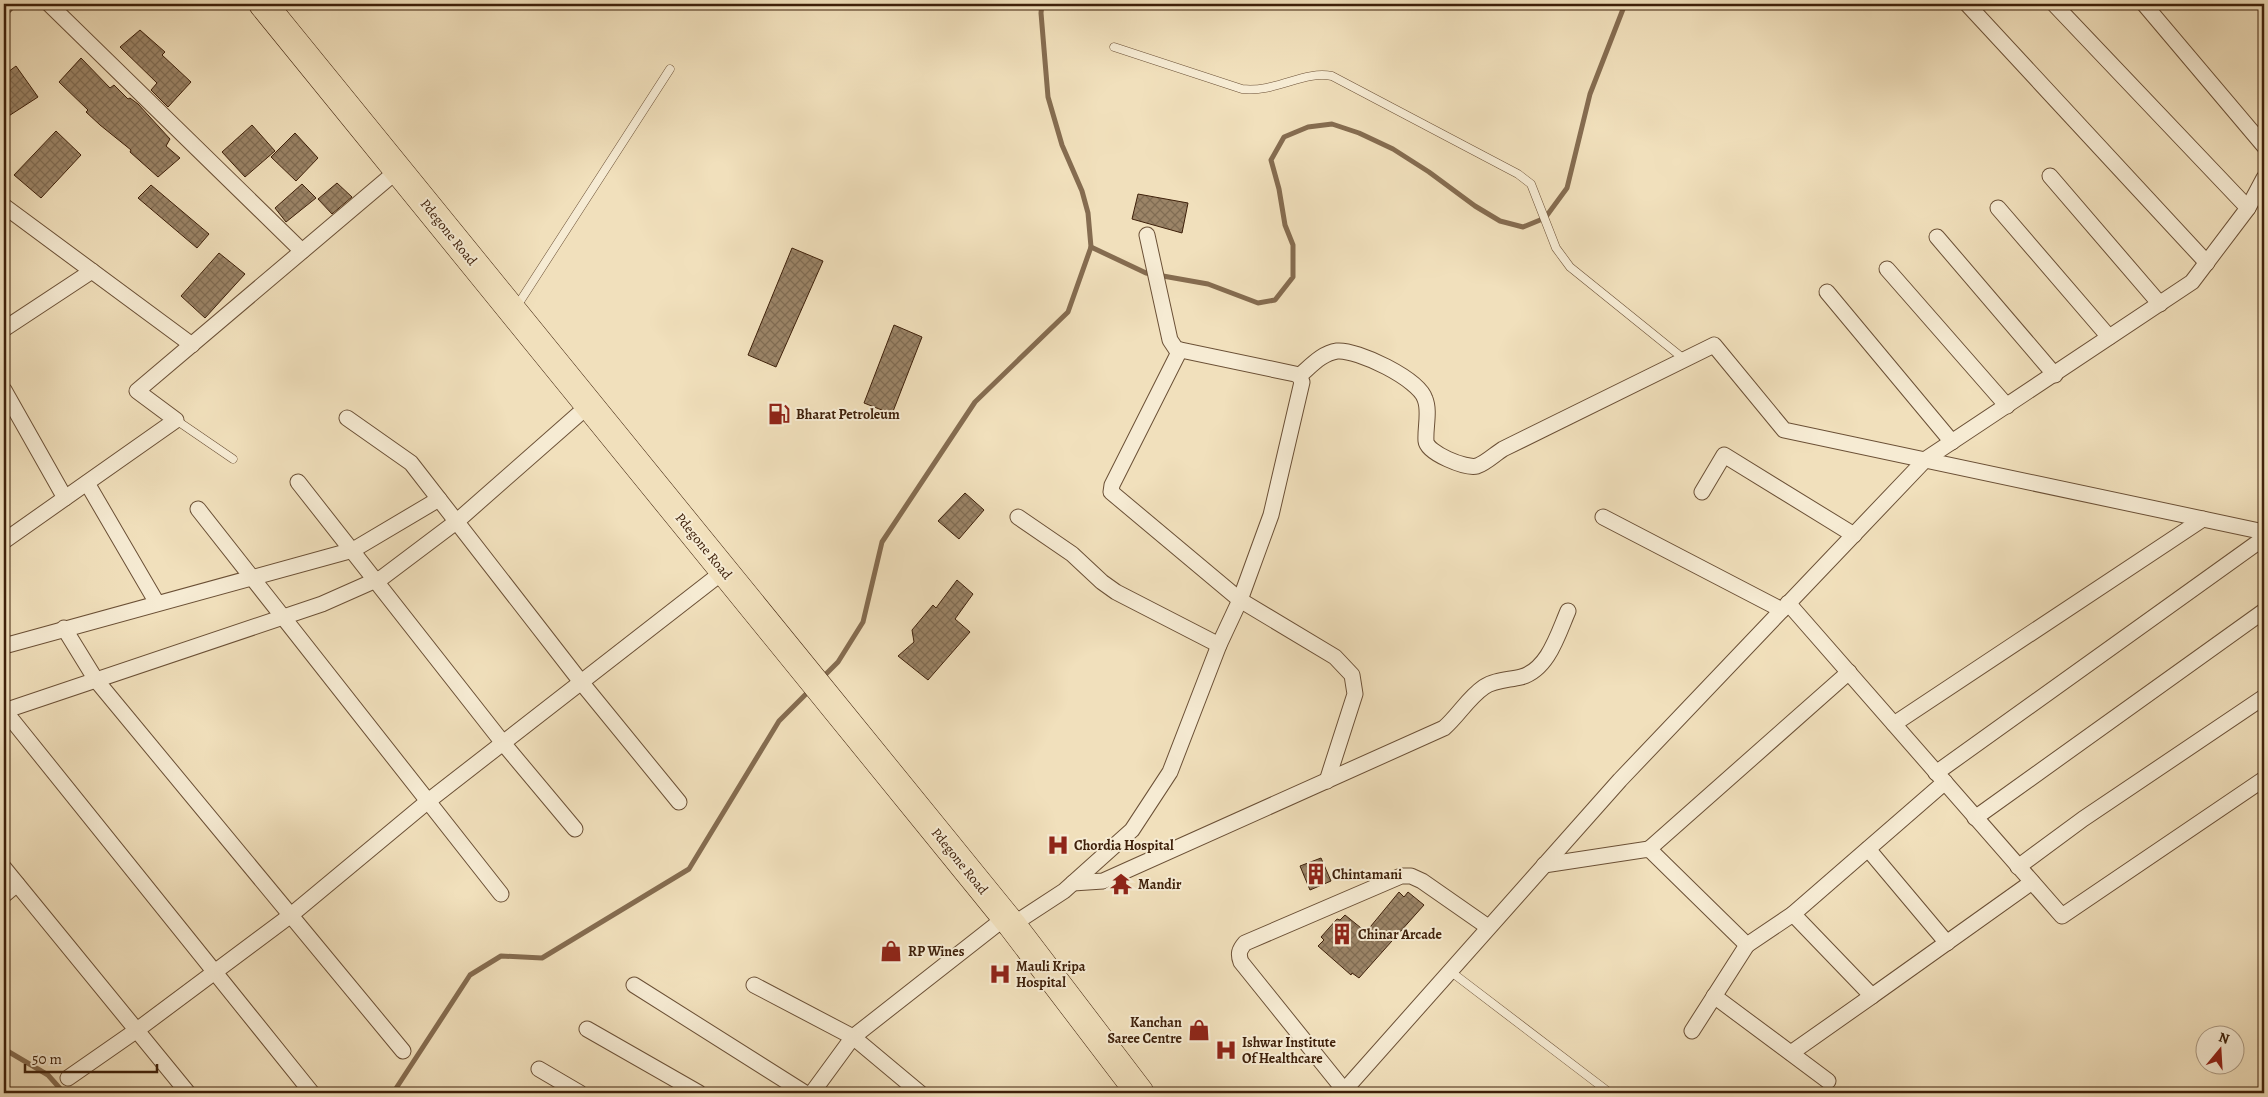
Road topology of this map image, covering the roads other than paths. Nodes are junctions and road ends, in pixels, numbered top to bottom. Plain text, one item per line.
1 (7, 4) edge
2 (49, 4) edge
3 (263, 4) edge
4 (1967, 4) edge
5 (2054, 4) edge
6 (2144, 4) edge
7 (4, 7) edge
8 (1114, 47) dead end
9 (670, 69) dead end
10 (2264, 146) edge
11 (398, 170) junction
12 (2050, 176) dead end
13 (2264, 178) edge
14 (4, 206) edge
15 (1998, 208) dead end
16 (2248, 208) junction
17 (1148, 236) dead end
18 (1937, 237) dead end
19 (302, 251) junction
20 (2206, 263) junction
21 (1887, 268) dead end
22 (92, 271) junction
23 (1828, 292) dead end
24 (2160, 304) junction
25 (513, 312) junction
26 (4, 330) edge
27 (2109, 338) junction
28 (192, 345) junction
29 (1180, 350) junction
30 (1684, 359) junction
31 (2055, 375) junction
32 (1299, 376) junction
33 (4, 390) edge
34 (589, 405) junction
35 (2007, 406) junction
36 (347, 418) dead end
37 (176, 420) junction
38 (1952, 442) junction
39 (233, 459) dead end
40 (1926, 459) junction
41 (298, 482) dead end
42 (87, 483) junction
43 (1702, 492) dead end
44 (65, 498) junction
45 (439, 499) junction
46 (198, 509) dead end
47 (1018, 517) dead end
48 (1603, 517) dead end
49 (2203, 519) junction
50 (456, 522) junction
51 (2264, 532) edge
52 (1854, 535) junction
53 (2264, 538) edge
54 (4, 541) edge
55 (353, 550) junction
56 (724, 571) junction
57 (251, 578) junction
58 (377, 580) junction
59 (1240, 600) junction
60 (157, 603) junction
61 (1785, 607) junction
62 (1568, 611) dead end
63 (2264, 611) edge
64 (281, 618) junction
65 (64, 628) junction
66 (1219, 645) junction
67 (4, 646) edge
68 (1849, 672) junction
69 (96, 680) junction
70 (581, 682) junction
71 (2264, 697) edge
72 (4, 711) edge
73 (1894, 724) junction
74 (503, 743) junction
75 (1940, 778) junction
76 (2264, 779) edge
77 (1327, 781) junction
78 (427, 802) junction
79 (678, 802) dead end
80 (1975, 818) junction
81 (575, 828) dead end
82 (1649, 849) junction
83 (1868, 849) junction
84 (1544, 865) junction
85 (2018, 867) junction
86 (4, 868) edge
87 (2032, 882) junction
88 (1073, 883) junction
89 (17, 884) junction
90 (4, 894) edge
91 (501, 894) dead end
92 (1793, 914) junction
93 (291, 915) junction
94 (1009, 921) junction
95 (1488, 927) junction
96 (1947, 943) junction
97 (1747, 945) junction
98 (1450, 971) junction
99 (216, 972) junction
100 (634, 985) dead end
101 (754, 985) dead end
102 (1714, 996) junction
103 (1872, 996) junction
104 (587, 1029) dead end
105 (137, 1030) junction
106 (1692, 1031) dead end
107 (853, 1037) junction
108 (403, 1051) dead end
109 (1791, 1053) junction
110 (539, 1069) dead end
111 (68, 1078) dead end
112 (1828, 1081) dead end
113 (1343, 1092) edge
114 (188, 1093) edge
115 (312, 1093) edge
116 (580, 1093) edge
117 (699, 1093) edge
118 (805, 1093) edge
119 (812, 1093) edge
120 (920, 1093) edge
121 (1140, 1093) edge
122 (1610, 1093) edge

1 - 7 street
2 - 19 street
3 - 11 highway, Pdegone Road
4 - 20 street
5 - 16 street
6 - 10 street
8 - 30 lane
9 - 25 lane
11 - 19 street
11 - 25 highway, Pdegone Road
12 - 24 street
13 - 16 street
14 - 22 street
15 - 27 street
16 - 20 street
17 - 29 street
18 - 31 street
19 - 28 street
20 - 24 street
21 - 35 street
22 - 26 street
22 - 28 street
23 - 38 street
24 - 27 street
25 - 34 highway, Pdegone Road
27 - 31 street
28 - 37 street
29 - 32 street
29 - 59 street
30 - 32 street
30 - 40 street
31 - 35 street
32 - 59 street
33 - 44 street
34 - 50 street
34 - 56 highway, Pdegone Road
35 - 38 street
36 - 45 street
37 - 39 lane
37 - 42 street
38 - 40 street
40 - 49 street
40 - 52 street
41 - 55 street
42 - 44 street
42 - 60 street
43 - 52 street
44 - 54 street
45 - 50 street
45 - 55 street
46 - 57 street
47 - 66 street
48 - 61 street
49 - 51 street
49 - 73 street
50 - 58 street
50 - 70 street
52 - 61 street
53 - 75 street
55 - 57 street
55 - 58 street
56 - 70 street
56 - 94 highway, Pdegone Road
57 - 60 street
57 - 64 street
58 - 64 street
58 - 74 street
59 - 66 street
59 - 77 street
60 - 65 street
61 - 68 street
61 - 84 street
62 - 77 street
63 - 80 street
64 - 69 street
64 - 78 street
65 - 67 street
65 - 69 street
66 - 88 street
68 - 73 street
68 - 82 street
69 - 72 street
69 - 93 street
70 - 74 street
70 - 79 street
71 - 85 street
72 - 99 street
73 - 75 street
74 - 78 street
74 - 81 street
75 - 80 street
75 - 83 street
76 - 87 street
77 - 88 street
78 - 91 street
78 - 93 street
80 - 85 street
82 - 84 street
82 - 97 street
83 - 92 street
83 - 96 street
84 - 95 street
85 - 87 street
86 - 89 street
87 - 96 street
88 - 94 street
89 - 90 street
89 - 105 street
92 - 97 street
92 - 103 street
93 - 99 street
93 - 108 street
94 - 107 street
94 - 121 highway, Pdegone Road
95 - 98 street
95 - 113 street
96 - 103 street
97 - 102 street
98 - 113 street
98 - 122 lane
99 - 105 street
99 - 115 street
100 - 118 street
101 - 107 street
102 - 106 street
102 - 109 street
103 - 109 street
104 - 117 street
105 - 111 street
105 - 114 street
107 - 119 street
107 - 120 street
109 - 112 street
110 - 116 street

